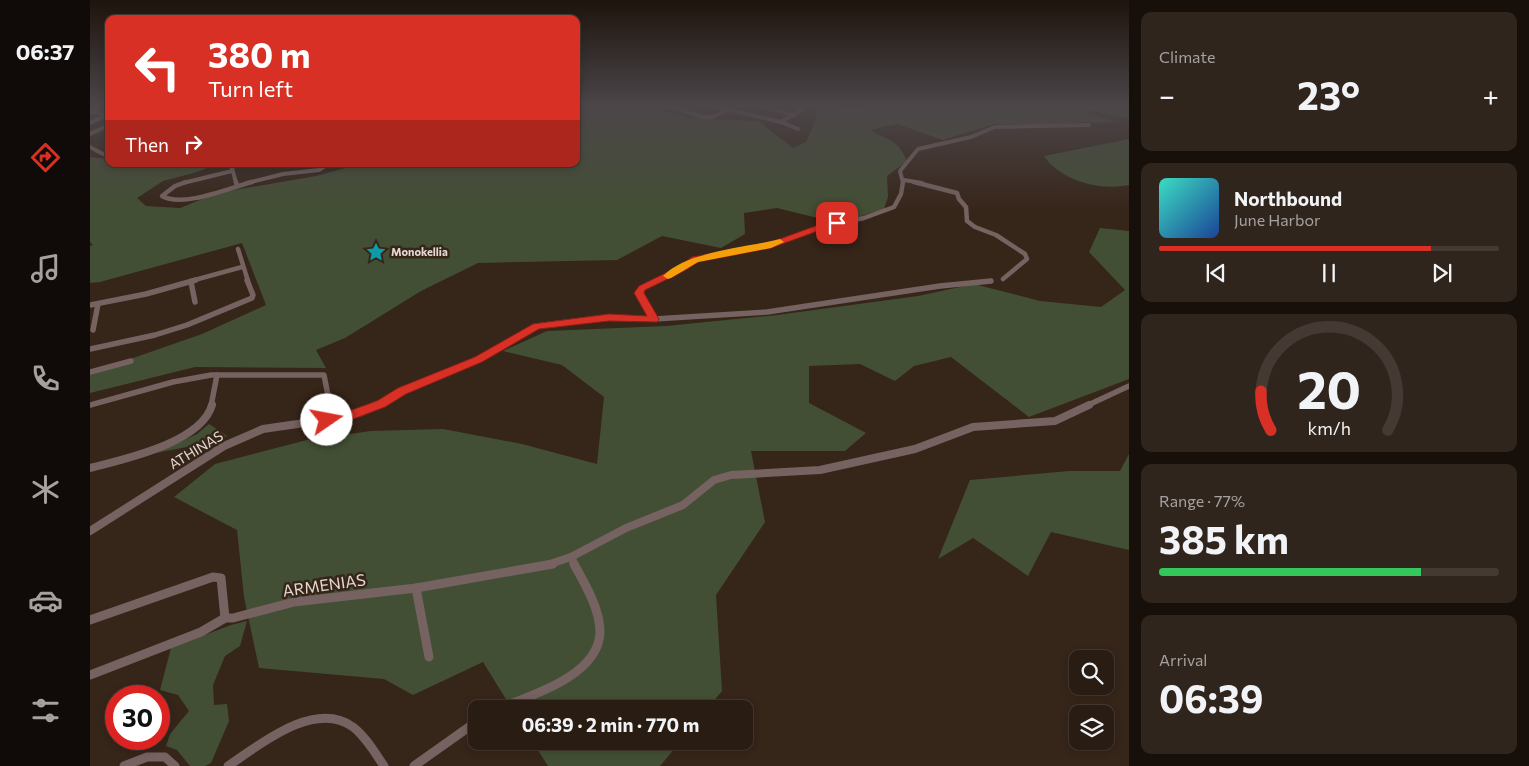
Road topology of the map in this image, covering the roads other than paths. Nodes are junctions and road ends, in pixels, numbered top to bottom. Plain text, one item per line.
1 (954, 141) edge
2 (90, 147) edge
3 (103, 154) dead end
4 (231, 167) edge
5 (326, 167) edge
6 (232, 171) junction
7 (904, 180) junction
8 (237, 185) junction
9 (238, 249) dead end
10 (242, 267) junction
11 (1003, 279) dead end
12 (991, 281) dead end
13 (190, 282) junction
14 (195, 302) dead end
15 (98, 304) junction
16 (90, 305) edge
17 (654, 319) junction
18 (93, 330) dead end
19 (90, 349) edge
20 (131, 360) dead end
21 (90, 372) edge
22 (217, 375) junction
23 (1129, 386) edge
24 (90, 405) edge
25 (327, 420) junction
26 (90, 468) edge
27 (90, 531) edge
28 (571, 557) junction
29 (416, 588) junction
30 (225, 618) junction
31 (90, 620) edge
32 (428, 657) dead end
33 (90, 675) edge
34 (518, 700) edge
35 (468, 728) edge
36 (124, 766) edge
37 (175, 766) edge
38 (228, 766) edge
39 (384, 766) edge
40 (414, 766) edge

1 - 7 street
2 - 3 street
4 - 6 street
5 - 8 street
6 - 8 street
6 - 8 street
7 - 11 street
7 - 17 street
9 - 10 street
10 - 13 street
10 - 19 street
12 - 17 street, ATHINAS
13 - 14 street
13 - 15 street
15 - 16 street
15 - 18 street
17 - 25 street, ATHINAS
20 - 21 street
22 - 24 street
22 - 25 street
22 - 26 street
23 - 28 street, ARMENIAS
25 - 27 street, ATHINAS
28 - 29 street, ARMENIAS
28 - 34 street
29 - 30 street, ARMENIAS
29 - 32 street
30 - 31 street
30 - 33 street, ARMENIAS
35 - 40 street
36 - 37 street
38 - 39 street

